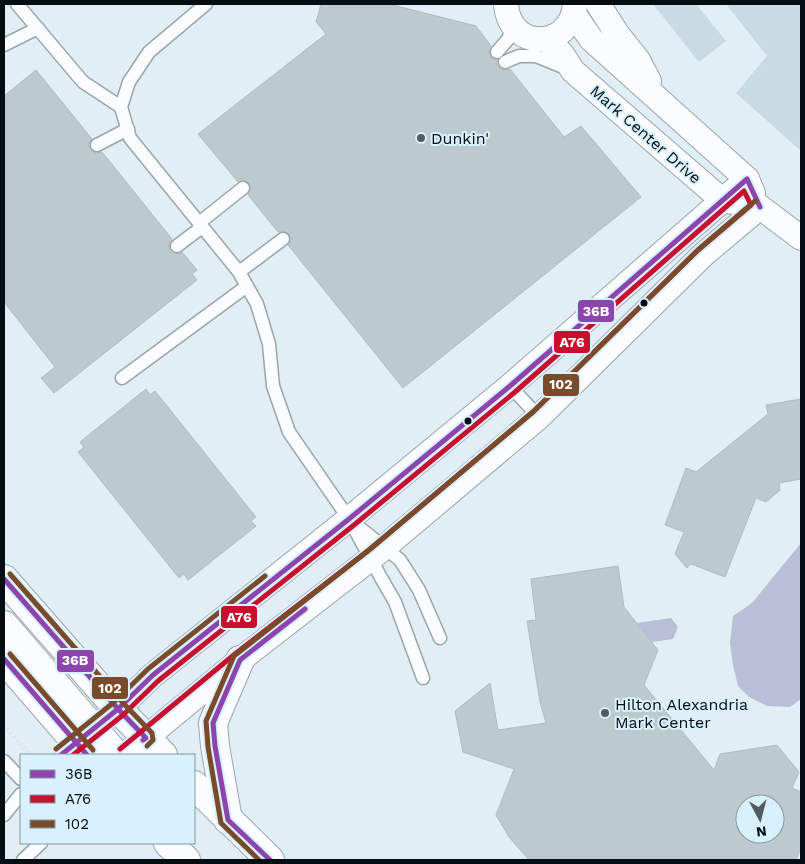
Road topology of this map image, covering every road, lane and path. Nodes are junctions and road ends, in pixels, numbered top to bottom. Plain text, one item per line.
1 (17, 4) edge
2 (206, 4) edge
3 (598, 4) edge
4 (575, 9) edge
5 (505, 10) edge
6 (38, 28) junction
7 (546, 39) junction
8 (4, 45) edge
9 (573, 71) junction
10 (658, 98) junction
11 (121, 107) junction
12 (128, 129) junction
13 (97, 145) dead end
14 (746, 179) junction
15 (242, 188) dead end
16 (722, 200) junction
17 (760, 207) junction
18 (200, 225) junction
19 (801, 238) edge
20 (283, 239) dead end
21 (178, 246) dead end
22 (239, 272) junction
23 (247, 286) junction
24 (122, 378) dead end
25 (510, 386) junction
26 (539, 417) junction
27 (349, 519) junction
28 (377, 553) junction
29 (4, 567) edge
30 (4, 578) edge
31 (25, 603) junction
32 (4, 625) edge
33 (440, 638) dead end
34 (4, 659) edge
35 (240, 660) junction
36 (423, 678) dead end
37 (118, 709) junction
38 (4, 725) edge
39 (79, 745) edge
40 (155, 747) edge
41 (29, 754) edge
42 (112, 754) edge
43 (129, 754) edge
44 (4, 761) edge
45 (20, 778) edge
46 (195, 786) edge
47 (20, 795) edge
48 (4, 816) edge
49 (228, 820) junction
50 (40, 844) edge
51 (169, 844) edge
52 (23, 860) edge
53 (186, 860) edge
54 (270, 860) edge

1 - 6 lane
2 - 11 lane
3 - 10 street, Mark Center Drive
4 - 7 street
4 - 10 street, Mark Center Drive
5 - 7 street
5 - 9 lane
6 - 8 lane
6 - 11 lane
7 - 9 street, Mark Center Drive
9 - 16 street, Mark Center Drive
10 - 14 street, Mark Center Drive
11 - 12 lane
12 - 13 lane
12 - 18 lane
14 - 16 street
14 - 17 street, Mark Center Drive
15 - 18 lane
16 - 17 street, Mark Center Drive
16 - 25 street
17 - 19 street, Mark Center Drive
17 - 26 street
18 - 21 lane
18 - 22 lane
20 - 22 lane
22 - 23 lane
23 - 24 lane
23 - 27 lane
25 - 26 lane
25 - 27 street
26 - 28 street
27 - 28 lane
27 - 37 street
28 - 33 lane
28 - 35 street
28 - 36 lane
29 - 31 main road
30 - 31 main road
31 - 37 main road
32 - 39 main road
34 - 39 main road
35 - 40 street
35 - 49 main road
37 - 39 street
37 - 40 main road
38 - 41 path
39 - 42 main road
40 - 43 street
44 - 45 lane
46 - 49 main road
47 - 48 lane
49 - 54 main road
50 - 52 lane
51 - 53 main road

